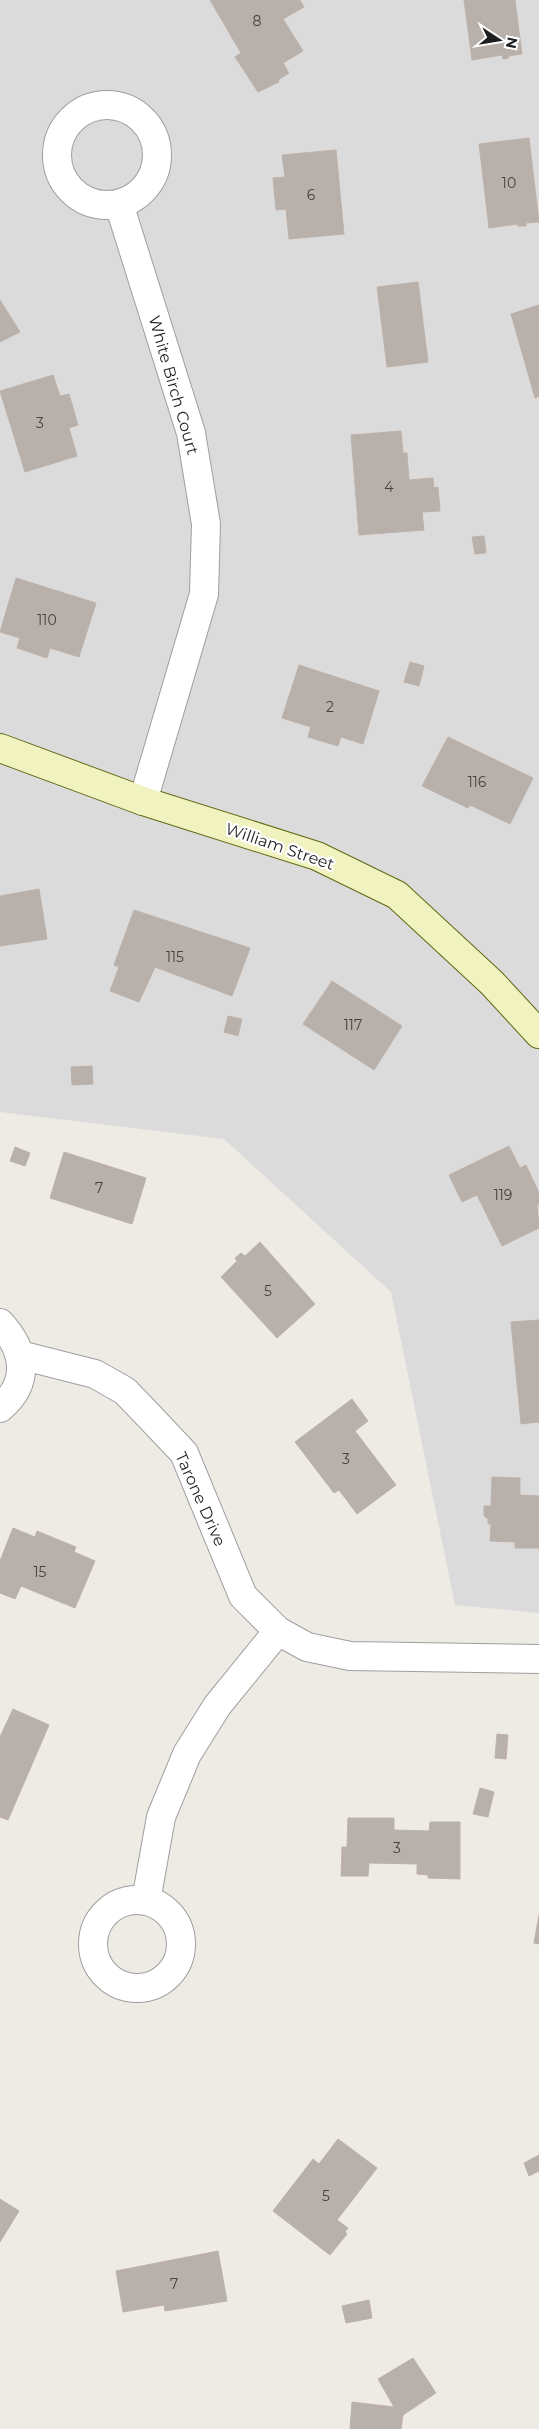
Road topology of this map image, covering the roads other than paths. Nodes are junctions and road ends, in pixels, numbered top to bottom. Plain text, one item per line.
1 (119, 204) dead end
2 (0, 748) edge
3 (143, 801) junction
4 (539, 1034) edge
5 (0, 1323) edge
6 (20, 1355) junction
7 (0, 1408) edge
8 (278, 1631) junction
9 (539, 1659) edge
10 (146, 1901) dead end

1 - 3 street, White Birch Court
2 - 3 street, William Street
3 - 4 street, William Street
5 - 6 street
6 - 7 street
6 - 8 street, Tarone Drive
8 - 9 street, Tarone Drive
8 - 10 street

